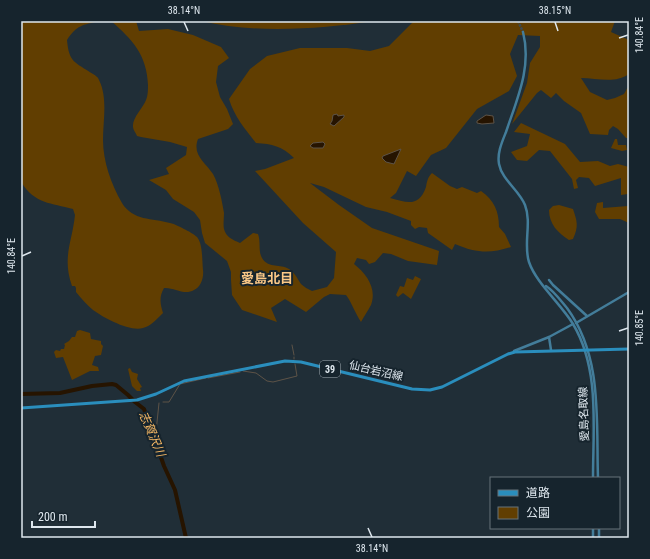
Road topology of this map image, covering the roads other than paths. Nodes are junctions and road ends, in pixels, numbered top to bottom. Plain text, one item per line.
1 (523, 32) tunnel mouth
2 (549, 280) dead end
3 (629, 292) edge
4 (587, 316) junction
5 (574, 323) junction
6 (549, 337) junction
7 (629, 349) edge
8 (551, 350) junction
9 (586, 350) junction
10 (508, 354) junction
11 (21, 408) edge
12 (593, 477) edge
13 (598, 477) edge

1 - 5 street
2 - 4 street
3 - 4 street
4 - 5 street
5 - 6 street
5 - 9 street
6 - 8 street
6 - 10 street
7 - 9 main road, 仙台岩沼線 / 39
8 - 9 main road, 仙台岩沼線 / 39
8 - 10 main road, 仙台岩沼線 / 39
9 - 12 street, 愛島名取線
9 - 13 street, 愛島名取線
10 - 11 main road, 仙台岩沼線 / 39

